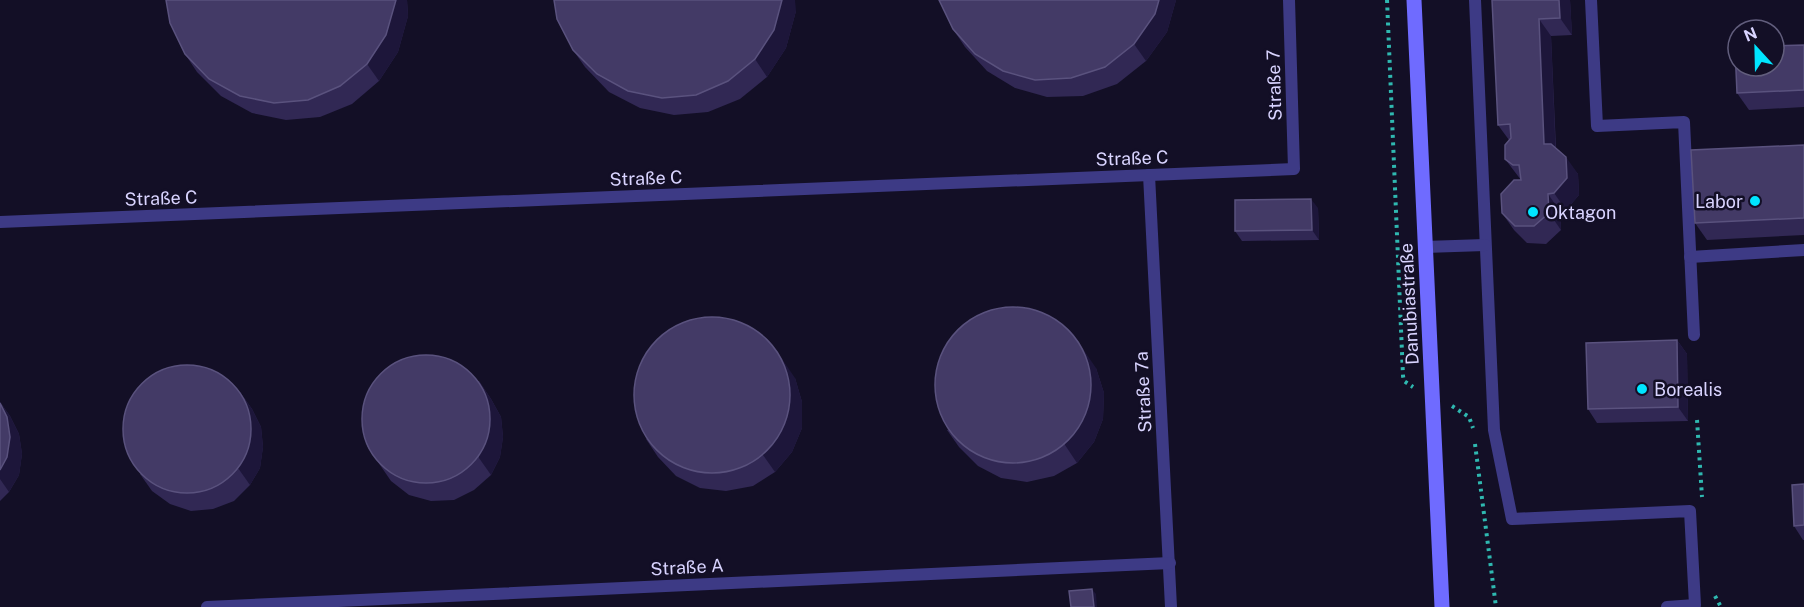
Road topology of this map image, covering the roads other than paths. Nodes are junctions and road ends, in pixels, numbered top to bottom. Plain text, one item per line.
1 (1289, 0) edge
2 (1414, 0) edge
3 (1475, 0) edge
4 (1591, 0) edge
5 (1294, 169) joint
6 (1149, 175) junction
7 (0, 222) edge
8 (1485, 245) junction
9 (1425, 247) junction
10 (1804, 250) edge
11 (1690, 257) junction
12 (1694, 335) dead end
13 (1170, 563) junction
14 (207, 607) edge
15 (1171, 607) edge
16 (1442, 607) edge
17 (1667, 607) edge

1 - 5 lane, Straße 7
2 - 9 street, Danubiastraße
3 - 8 lane
4 - 11 lane
5 - 6 lane, Straße C
6 - 7 lane, Straße C
6 - 13 lane, Straße 7a
8 - 9 lane
8 - 17 lane
9 - 16 street, Danubiastraße
10 - 11 lane
11 - 12 lane
13 - 14 lane, Straße A
13 - 15 lane, Straße 7a

